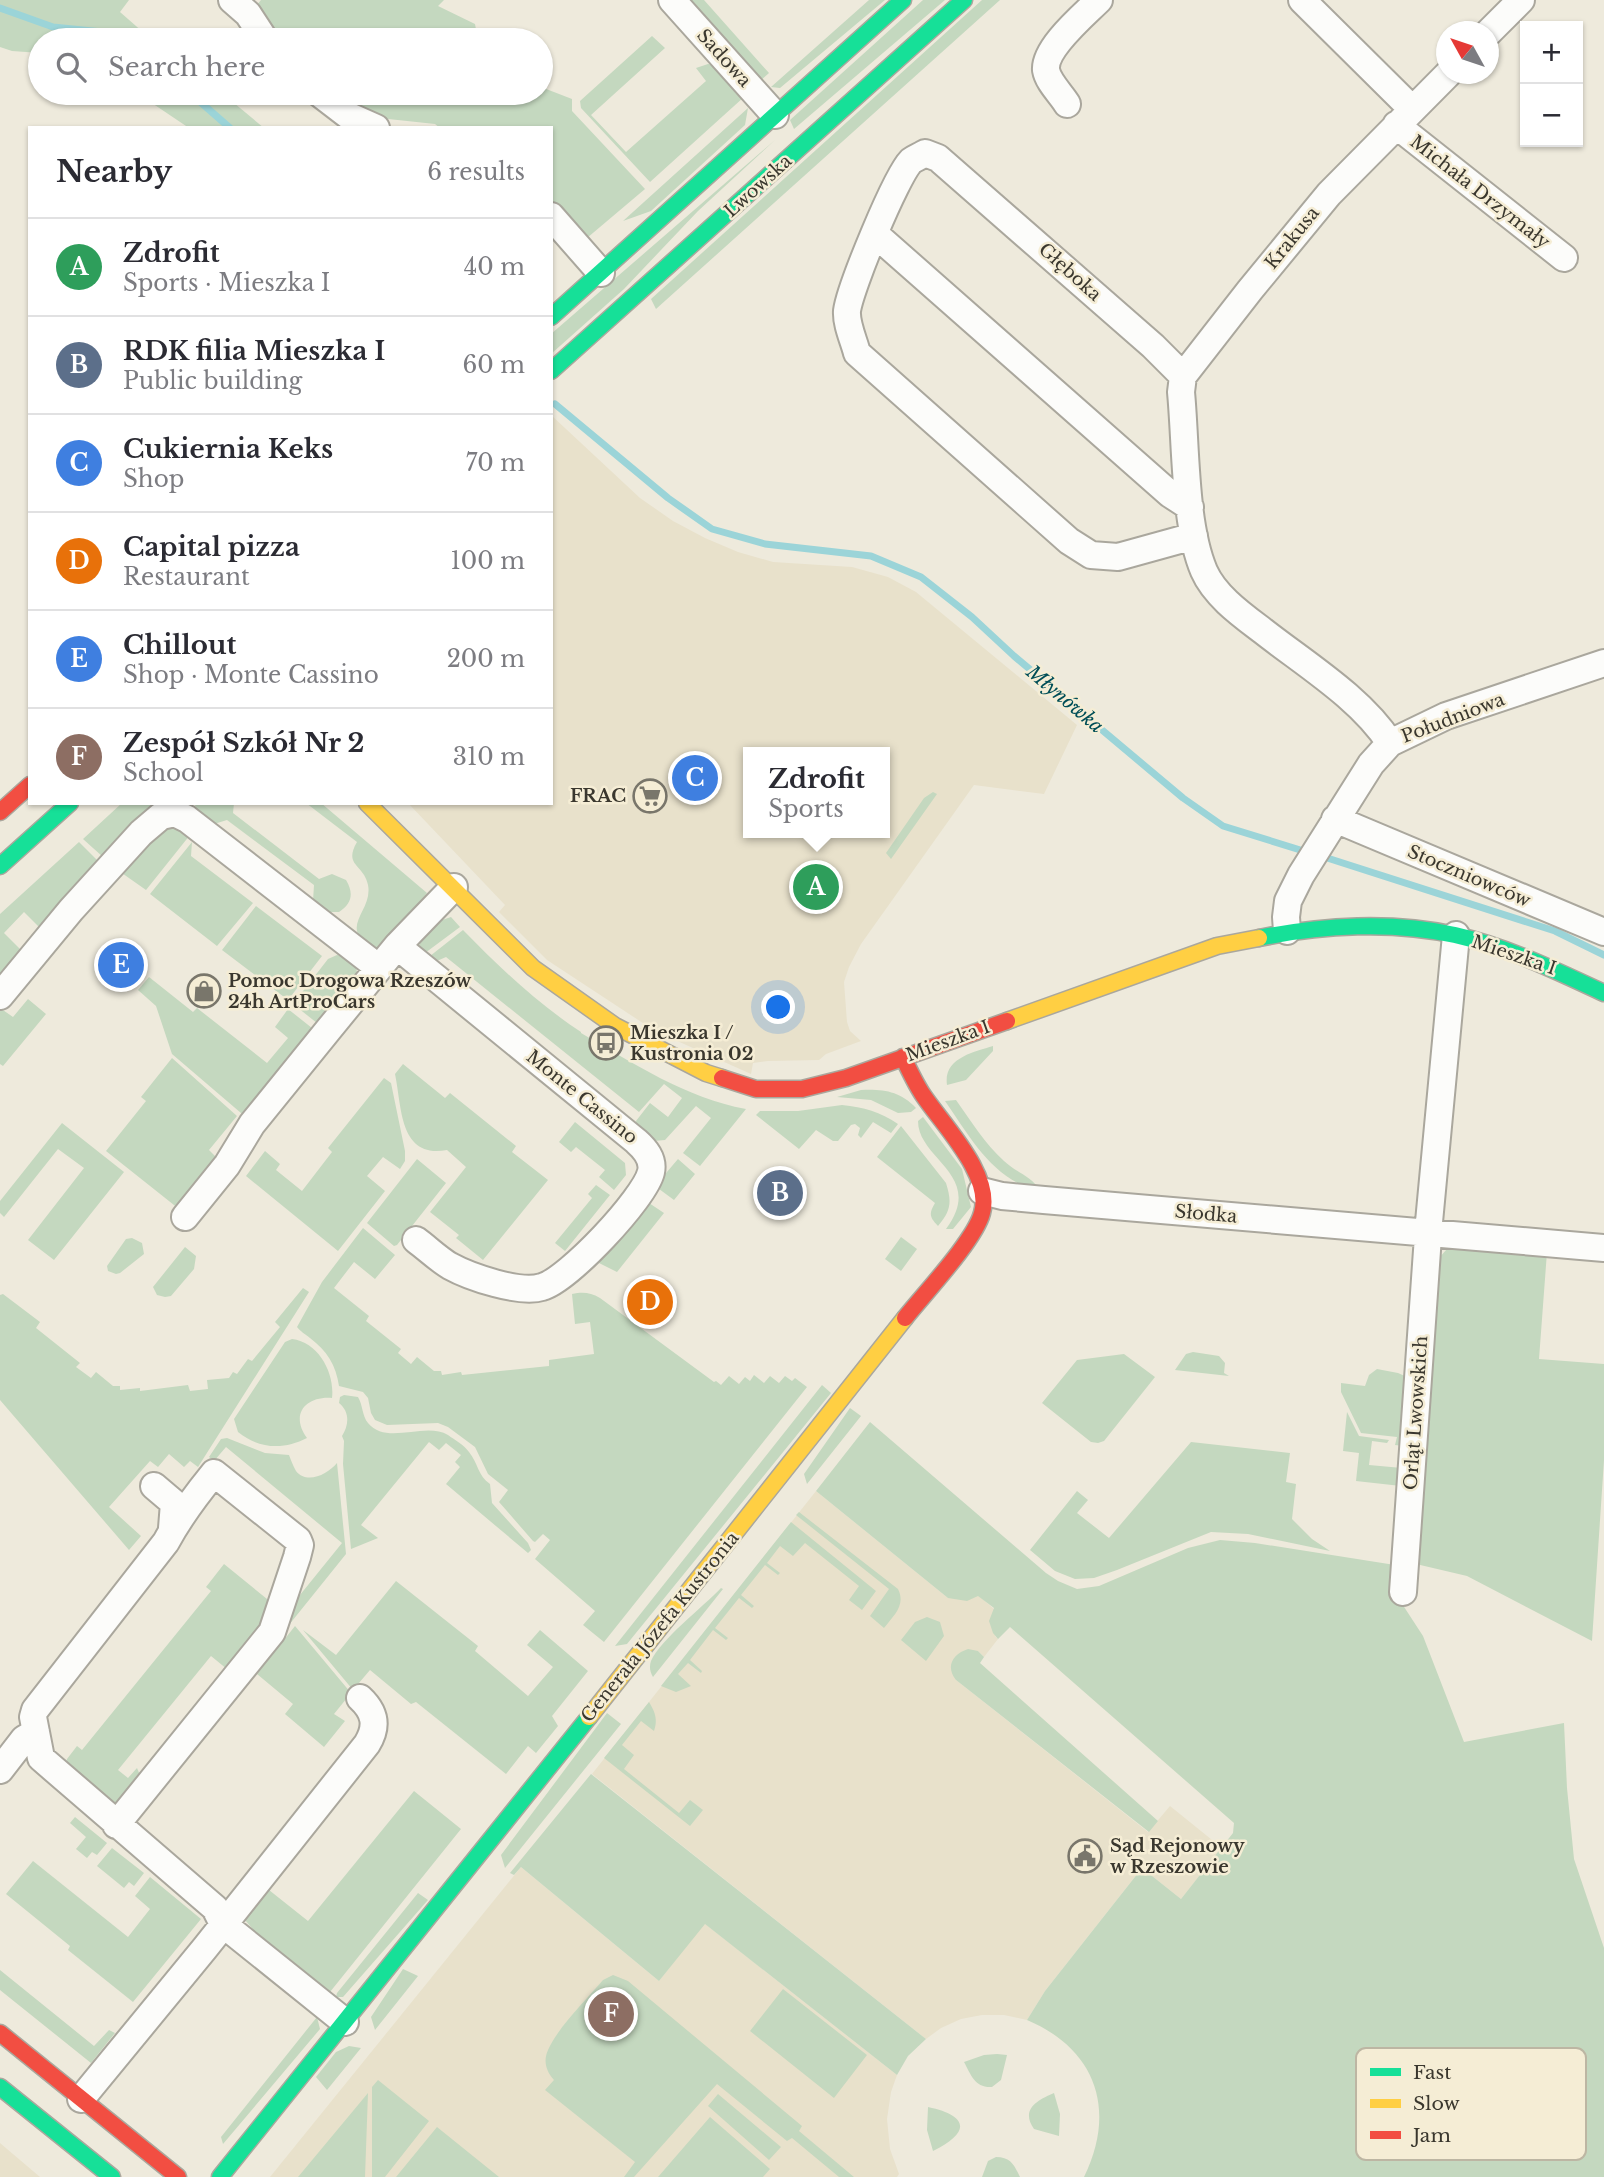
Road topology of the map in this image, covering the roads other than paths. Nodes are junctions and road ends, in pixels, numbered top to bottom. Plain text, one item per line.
1 (232, 0) edge
2 (672, 0) edge
3 (903, 0) edge
4 (964, 0) edge
5 (1100, 0) edge
6 (1302, 0) edge
7 (1521, 0) edge
8 (1499, 23) edge
9 (257, 28) edge
10 (1438, 84) edge
11 (1068, 104) dead end
12 (335, 105) edge
13 (1404, 117) junction
14 (372, 126) edge
15 (782, 126) junction
16 (761, 183) junction
17 (553, 218) edge
18 (875, 234) junction
19 (1564, 258) dead end
20 (601, 273) junction
21 (553, 315) edge
22 (553, 369) edge
23 (1183, 376) junction
24 (1190, 507) junction
25 (1194, 536) junction
26 (1604, 663) edge
27 (1390, 743) junction
28 (28, 787) edge
29 (68, 805) edge
30 (368, 805) edge
31 (0, 812) edge
32 (1330, 828) junction
33 (0, 866) edge
34 (454, 887) junction
35 (1287, 931) junction
36 (1604, 932) edge
37 (1456, 935) junction
38 (397, 946) junction
39 (379, 968) junction
40 (1604, 993) edge
41 (0, 996) edge
42 (903, 1057) junction
43 (982, 1191) junction
44 (185, 1217) dead end
45 (1430, 1234) junction
46 (416, 1240) dead end
47 (1604, 1248) edge
48 (154, 1486) dead end
49 (172, 1528) junction
50 (1403, 1592) dead end
51 (360, 1698) dead end
52 (36, 1732) junction
53 (0, 1770) edge
54 (116, 1825) junction
55 (223, 1924) junction
56 (345, 2022) junction
57 (0, 2033) edge
58 (0, 2087) edge
59 (81, 2099) junction
60 (112, 2177) edge
61 (178, 2177) edge
62 (220, 2177) edge

1 - 9 street
2 - 15 street, Sadowa
3 - 15 street
4 - 16 street, Lwowska
5 - 11 street
6 - 13 street
7 - 8 street
10 - 13 street, Krakusa
12 - 14 street
13 - 19 street, Michała Drzymały
13 - 23 street, Krakusa
15 - 16 street
15 - 20 street
16 - 22 street, Lwowska
17 - 20 street
18 - 23 street, Głęboka
18 - 24 street
18 - 25 street, Głęboka
20 - 21 street
23 - 24 street
24 - 25 street
25 - 27 street
26 - 27 street, Południowa
27 - 32 street, Południowa
28 - 31 street
29 - 33 street
30 - 34 street, Mieszka I
32 - 35 street, Południowa
32 - 36 street, Stoczniowców
34 - 38 street
34 - 42 street, Mieszka I
35 - 37 street, Mieszka I
35 - 42 street, Mieszka I
37 - 40 street, Mieszka I
37 - 45 street
38 - 39 street
38 - 46 street, Monte Cassino
39 - 41 street
39 - 44 street
42 - 43 street
43 - 45 street, Słodka
43 - 56 street, Generała Józefa Kustronia
45 - 47 street, Słodka
45 - 50 street, Orląt Lwowskich
48 - 49 street
49 - 52 street
49 - 54 street
51 - 55 street
52 - 53 street
52 - 54 street
54 - 55 street
55 - 56 street
55 - 59 street
56 - 62 street, Generała Józefa Kustronia
57 - 59 street
58 - 60 street
59 - 61 street

